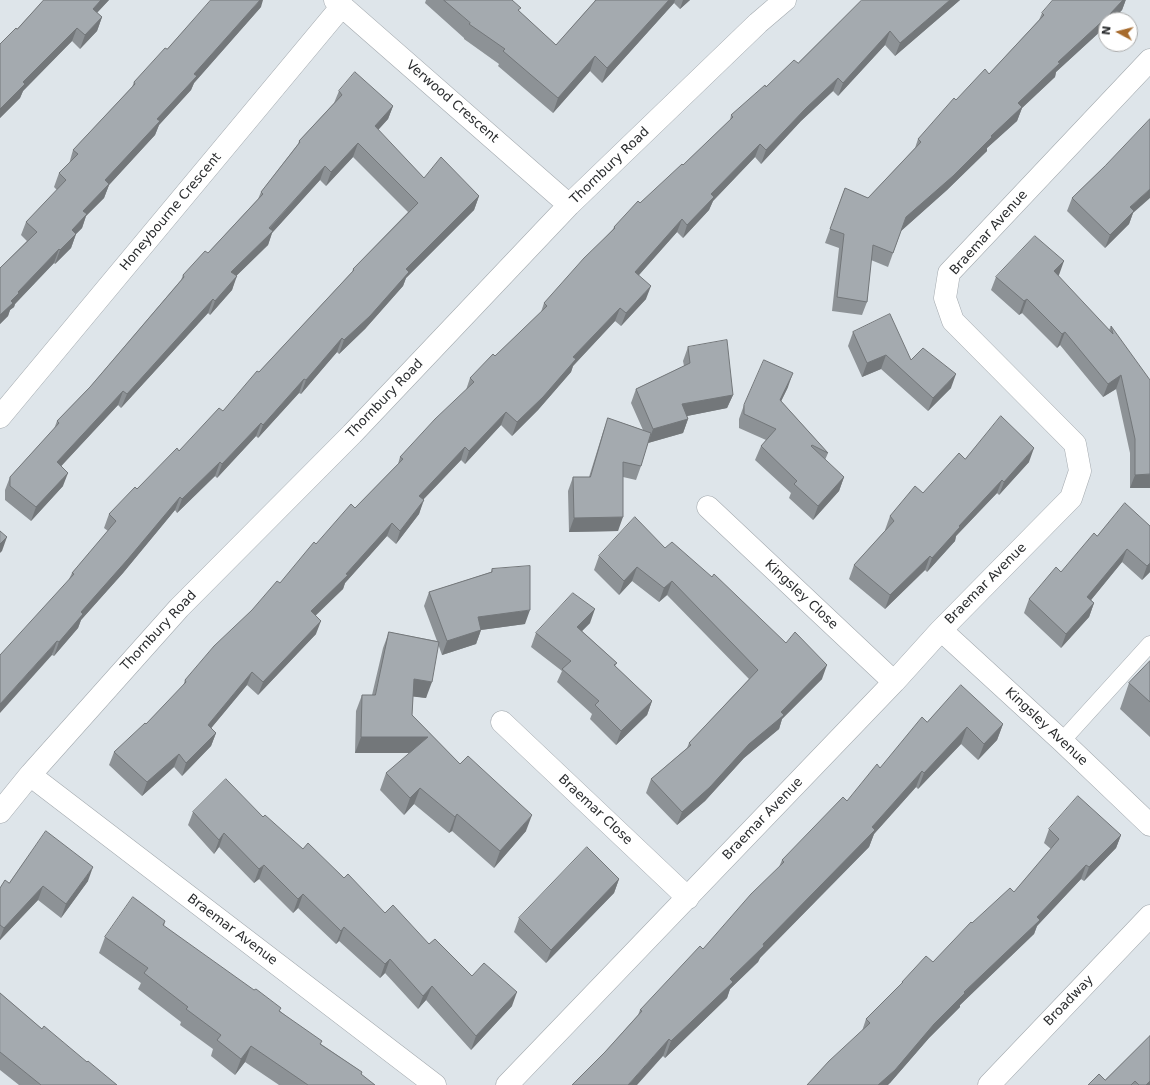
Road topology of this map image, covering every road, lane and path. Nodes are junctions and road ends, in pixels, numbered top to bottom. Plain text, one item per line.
1 (785, 0) edge
2 (338, 3) edge
3 (1150, 60) edge
4 (569, 205) junction
5 (0, 417) edge
6 (708, 507) dead end
7 (941, 630) junction
8 (1150, 644) edge
9 (894, 682) junction
10 (502, 722) dead end
11 (1062, 741) junction
12 (30, 775) junction
13 (0, 812) edge
14 (1148, 819) edge
15 (688, 898) junction
16 (1150, 916) edge
17 (435, 1085) edge
18 (507, 1085) edge
19 (989, 1085) edge

1 - 4 street, Thornbury Road
2 - 4 street, Verwood Crescent
2 - 5 street, Honeybourne Crescent
3 - 7 street, Braemar Avenue
4 - 12 street, Thornbury Road
6 - 9 street, Kingsley Close
7 - 9 street, Braemar Avenue
7 - 11 street, Kingsley Avenue
8 - 11 lane
9 - 15 street, Braemar Avenue
10 - 15 street, Braemar Close
11 - 14 street, Kingsley Avenue
12 - 13 street, Thornbury Road
12 - 17 street, Braemar Avenue
15 - 18 street, Braemar Avenue
16 - 19 street, Broadway

